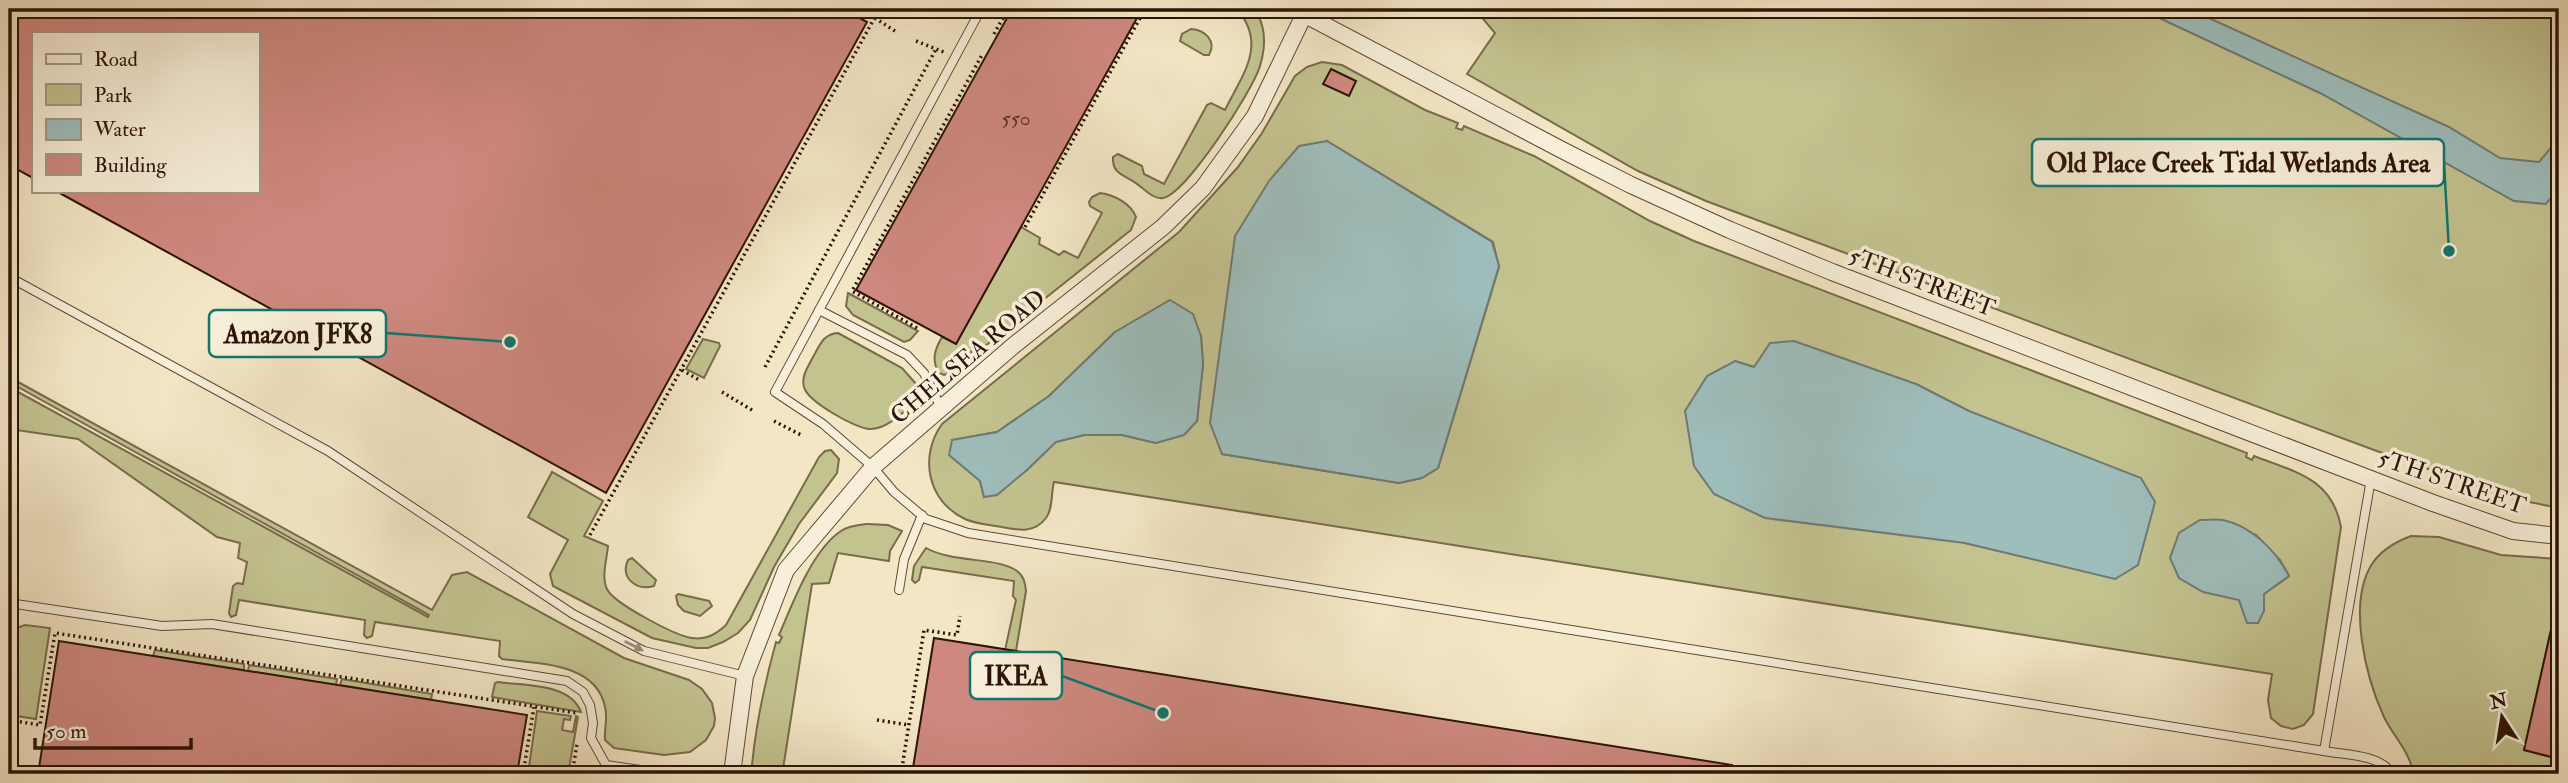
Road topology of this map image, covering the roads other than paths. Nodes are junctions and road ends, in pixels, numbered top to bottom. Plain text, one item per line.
1 (981, 9) edge
2 (1299, 12) edge
3 (9, 277) edge
4 (819, 310) junction
5 (941, 408) junction
6 (873, 467) junction
7 (2371, 479) junction
8 (922, 515) junction
9 (2559, 536) edge
10 (899, 590) dead end
11 (9, 603) edge
12 (745, 676) junction
13 (2324, 751) junction
14 (668, 774) edge
15 (732, 774) edge
16 (2392, 774) edge

1 - 4 lane
2 - 5 street, CHELSEA ROAD
2 - 7 street, 5TH STREET
3 -> 12 lane
4 - 5 lane
4 - 6 lane
5 - 6 street, CHELSEA ROAD
6 - 8 lane
6 - 12 street, CHELSEA ROAD
7 - 9 street, 5TH STREET
7 - 13 lane
8 - 10 lane
8 - 13 lane
11 - 14 lane
12 - 15 street, CHELSEA ROAD
13 - 16 lane

